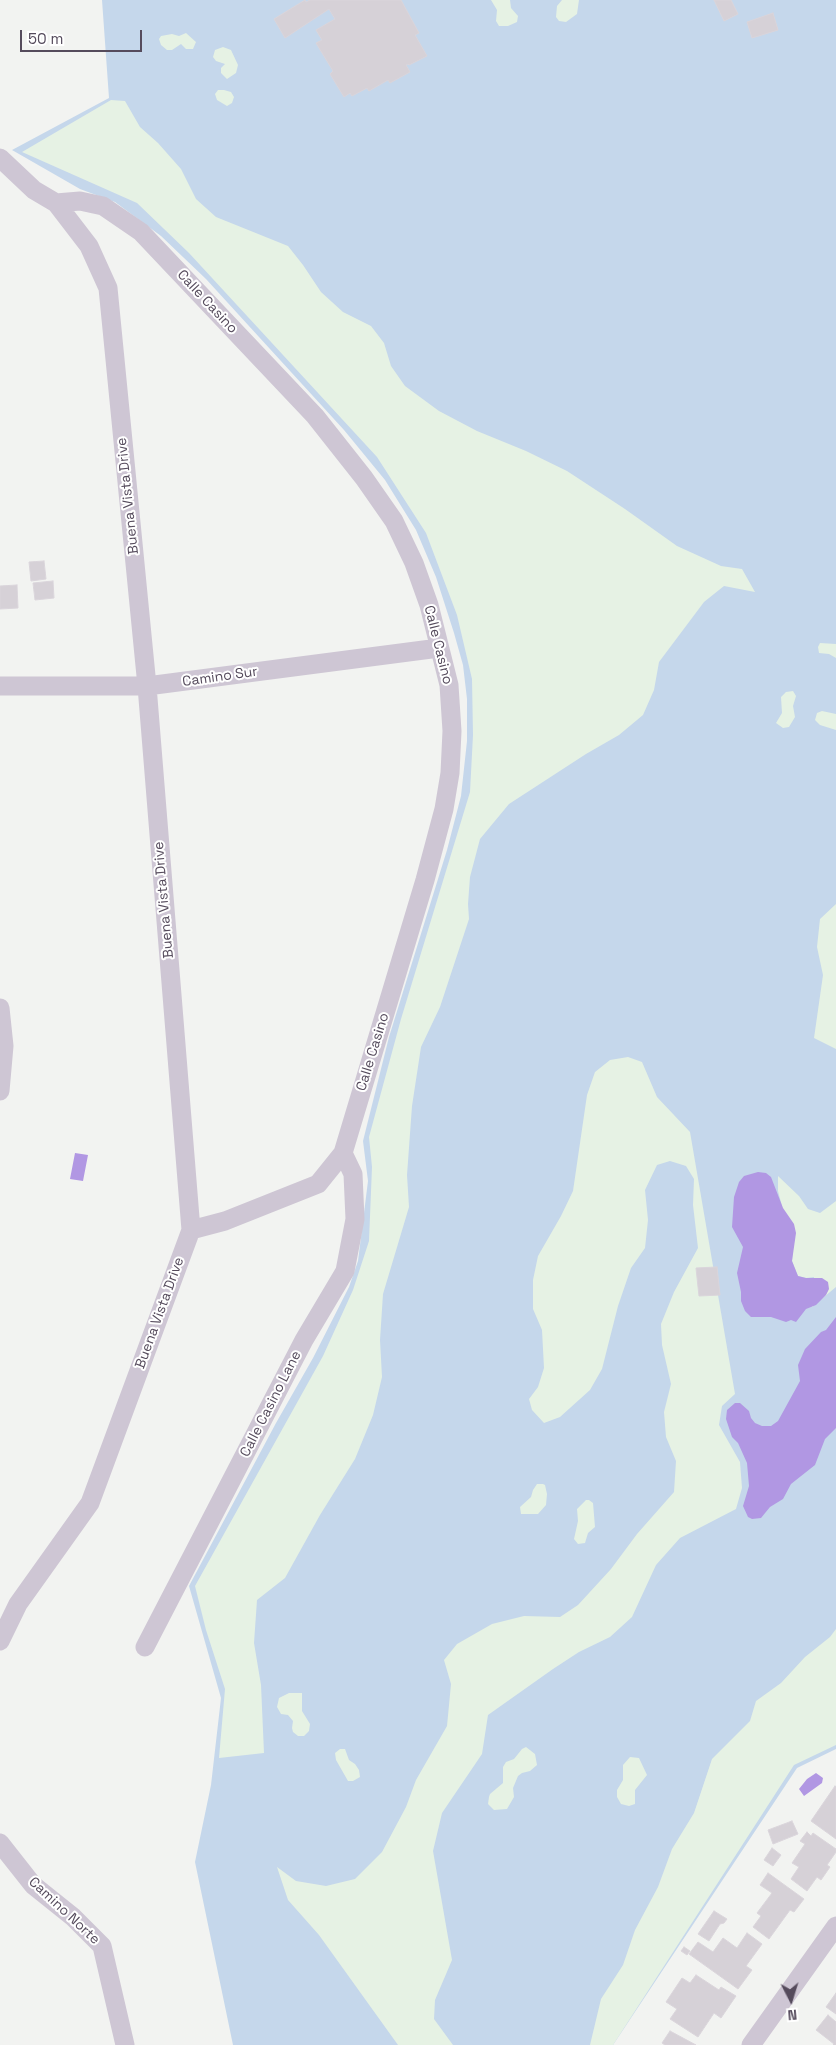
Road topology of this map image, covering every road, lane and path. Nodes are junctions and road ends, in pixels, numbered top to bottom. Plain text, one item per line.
1 (0, 158) edge
2 (56, 203) junction
3 (439, 648) junction
4 (0, 686) edge
5 (147, 686) junction
6 (0, 1008) edge
7 (0, 1091) edge
8 (343, 1153) junction
9 (191, 1230) junction
10 (0, 1641) edge
11 (145, 1647) dead end
12 (0, 1843) edge
13 (836, 1926) edge
14 (124, 2045) edge
15 (751, 2045) edge

1 - 2 street, Buena Vista Drive
2 - 3 street, Calle Casino
2 - 5 street, Buena Vista Drive
3 - 5 street, Camino Sur
3 - 8 street, Calle Casino
4 - 5 street, Camino Sur
5 - 9 street, Buena Vista Drive
6 - 7 street
8 - 9 street, Calle Casino
8 - 11 street, Calle Casino Lane
9 - 10 street, Buena Vista Drive
12 - 14 street, Camino Norte
13 - 15 street

